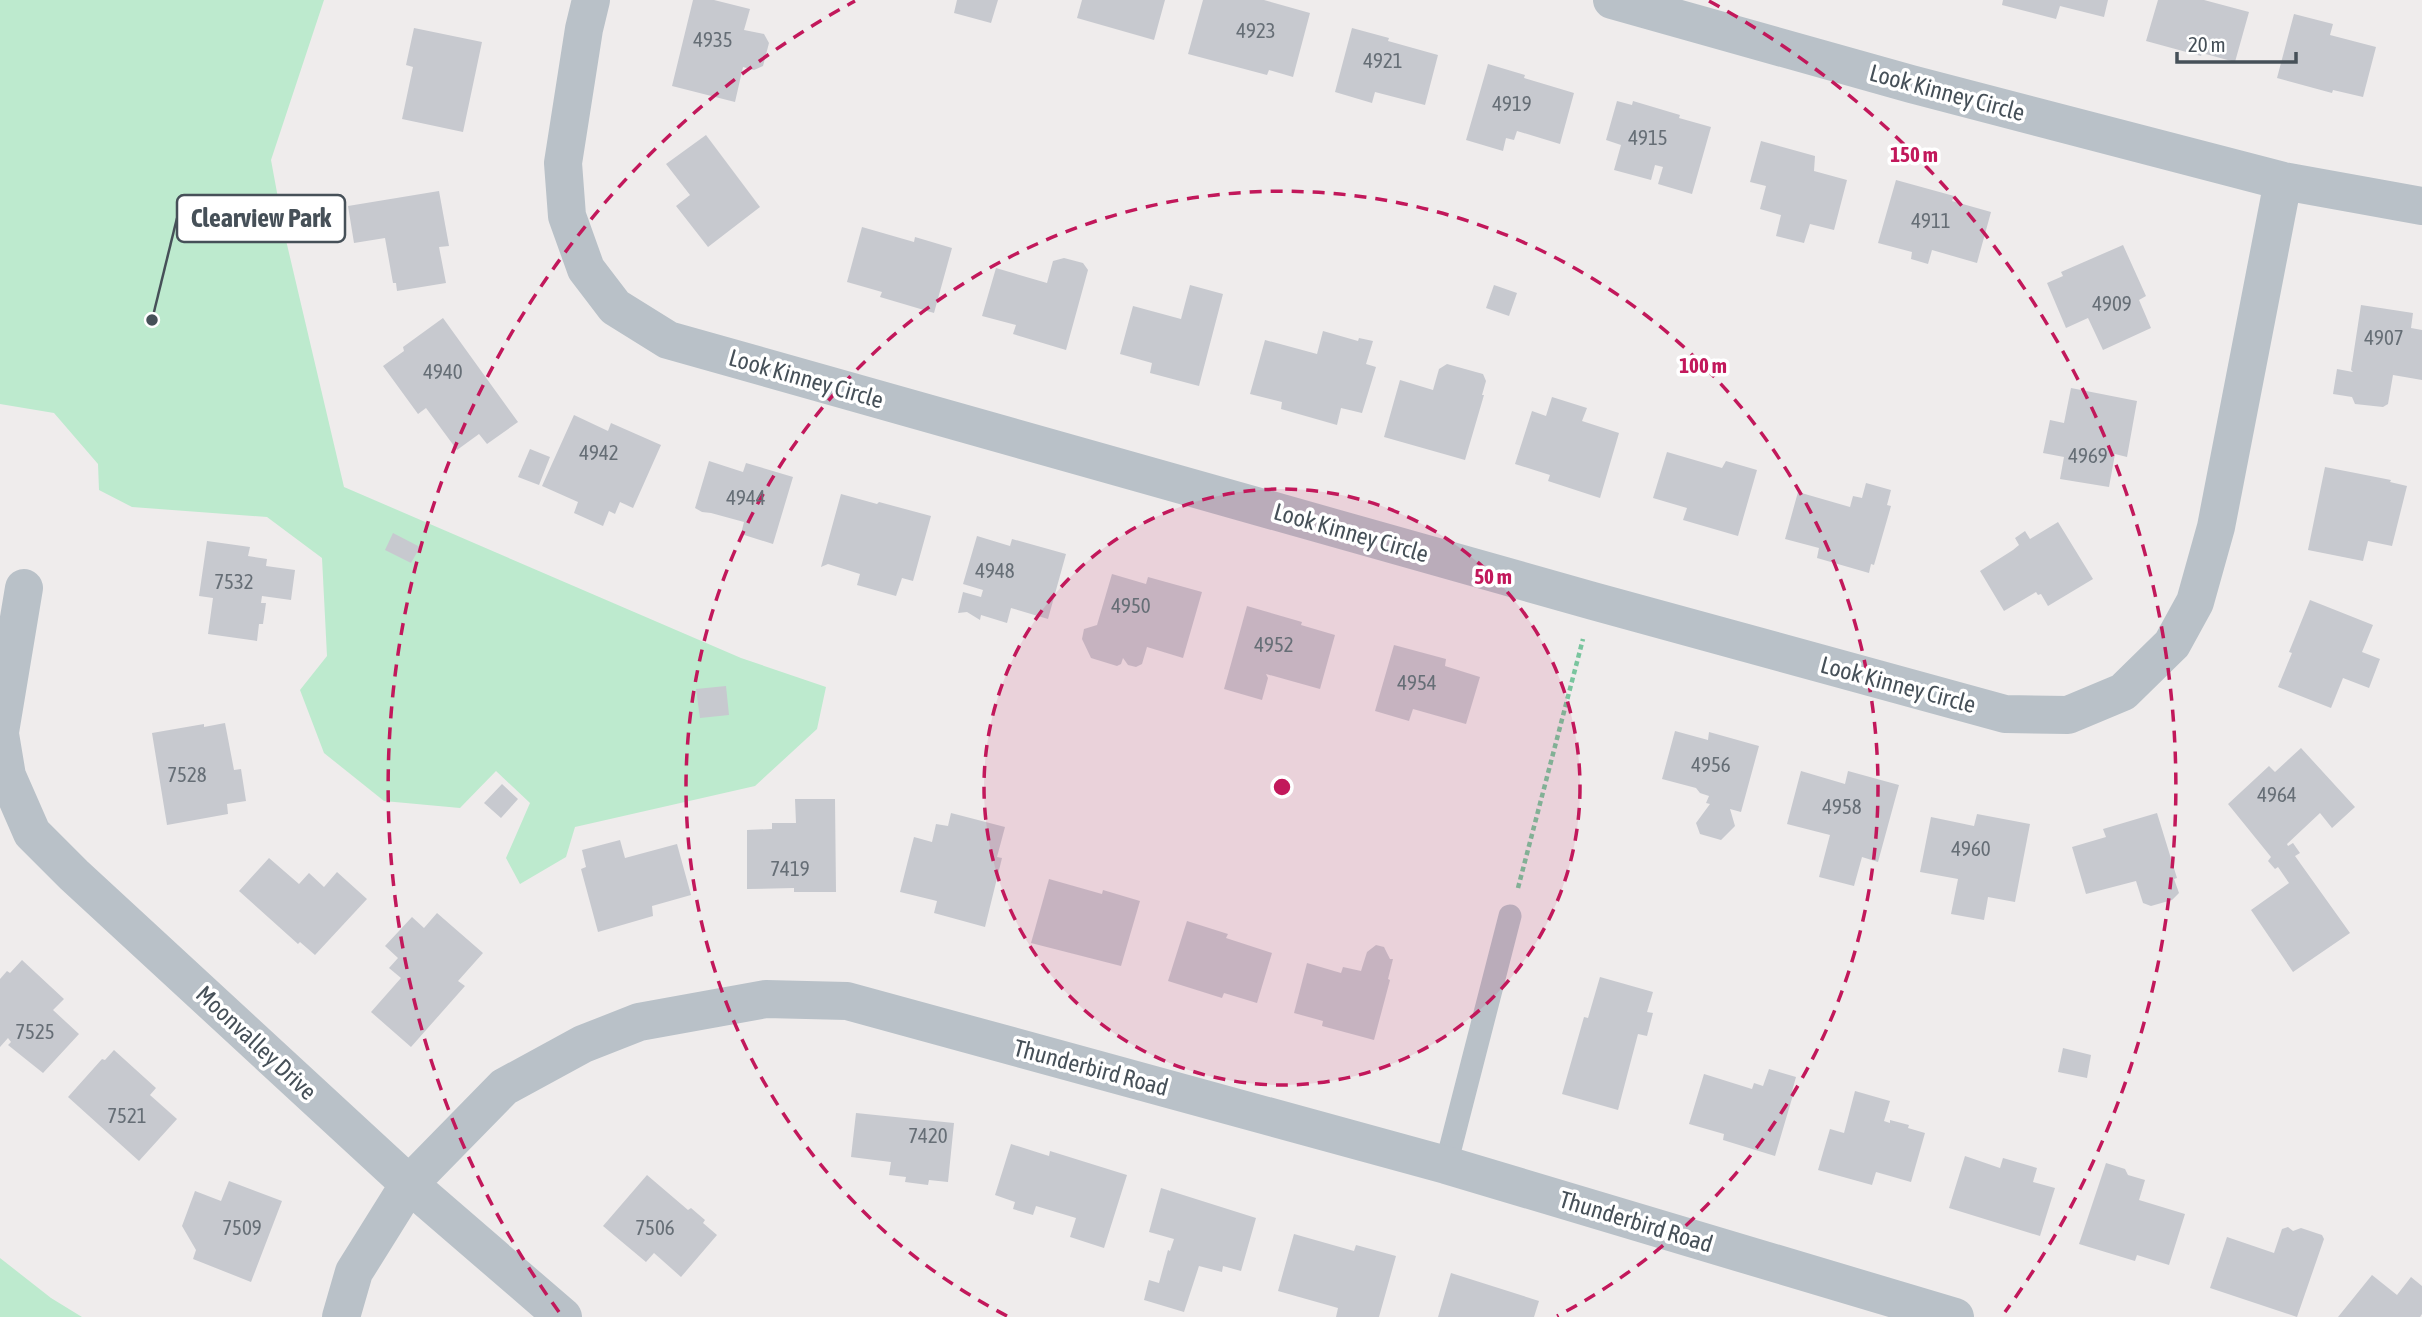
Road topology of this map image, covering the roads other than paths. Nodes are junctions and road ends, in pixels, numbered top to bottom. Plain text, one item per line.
1 (591, 0) edge
2 (1612, 0) edge
3 (2283, 181) junction
4 (2422, 206) edge
5 (24, 587) dead end
6 (0, 733) edge
7 (1510, 916) road end
8 (1446, 1165) junction
9 (409, 1184) junction
10 (1874, 1306) edge
11 (341, 1317) edge
12 (563, 1317) edge
13 (1955, 1317) edge

1 - 3 street, Look Kinney Circle
2 - 3 street, Look Kinney Circle
3 - 4 street, Look Kinney Circle
5 - 6 street, Moonvalley Drive
6 - 9 street, Moonvalley Drive
7 - 8 lane
8 - 9 street, Thunderbird Road
8 - 10 street, Thunderbird Road
9 - 11 street, Thunderbird Road
9 - 12 street, Moonvalley Drive
10 - 13 street, Thunderbird Road

